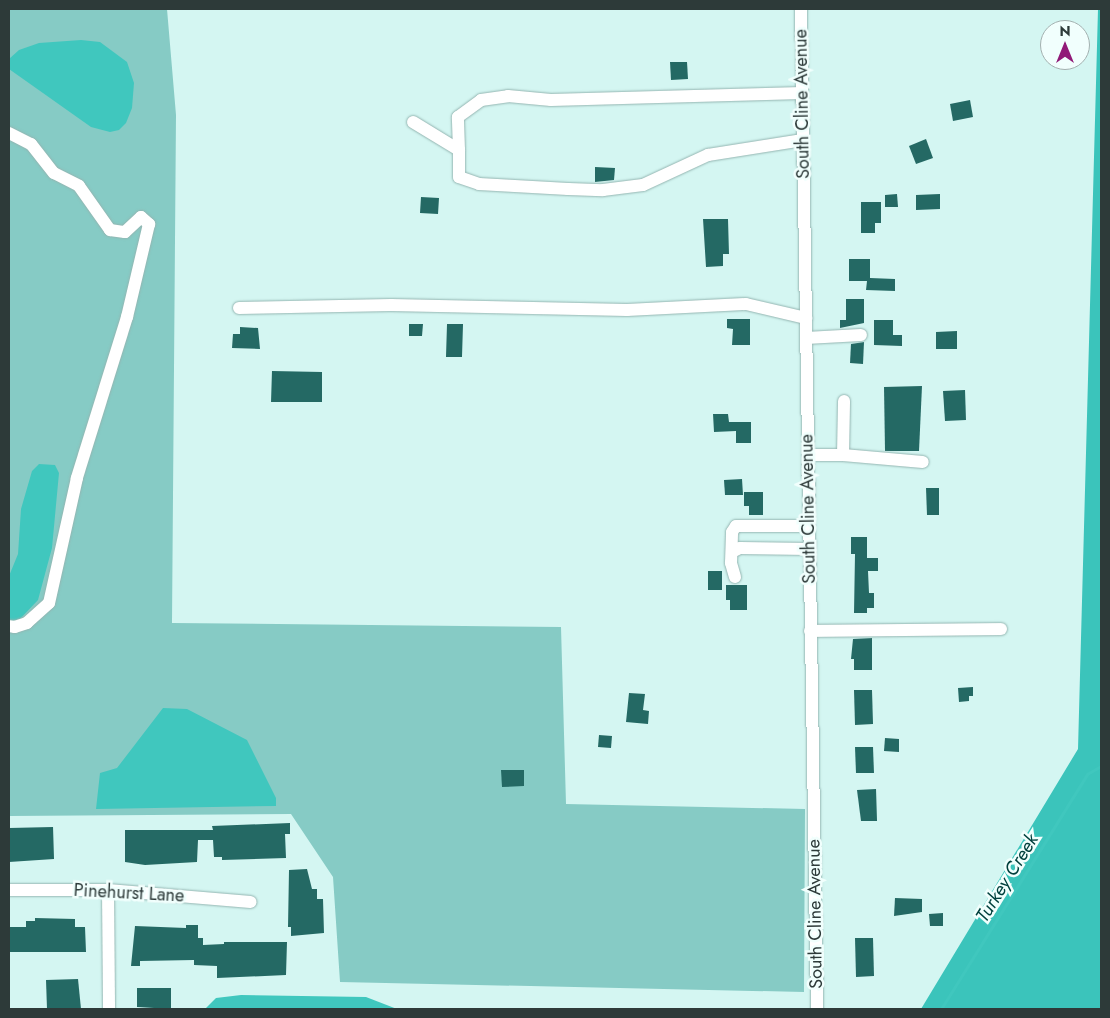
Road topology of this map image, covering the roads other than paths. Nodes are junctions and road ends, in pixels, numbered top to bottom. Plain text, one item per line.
1 (801, 9) edge
2 (802, 94) junction
3 (413, 122) dead end
4 (9, 132) edge
5 (803, 140) junction
6 (459, 150) junction
7 (239, 308) dead end
8 (806, 318) junction
9 (861, 335) dead end
10 (806, 338) junction
11 (844, 401) dead end
12 (808, 455) junction
13 (843, 455) junction
14 (923, 462) dead end
15 (808, 526) junction
16 (809, 549) junction
17 (732, 552) junction
18 (735, 576) dead end
19 (9, 626) edge
20 (1002, 629) dead end
21 (810, 631) junction
22 (9, 890) edge
23 (108, 890) junction
24 (250, 902) dead end
25 (109, 1009) edge
26 (817, 1009) edge

1 - 2 street, South Cline Avenue
2 - 5 street, South Cline Avenue
2 - 6 street
3 - 6 street
4 - 19 street
5 - 6 street
5 - 8 street, South Cline Avenue
7 - 8 street
8 - 10 street, South Cline Avenue
9 - 10 street
10 - 12 street, South Cline Avenue
11 - 13 street
12 - 13 street
12 - 15 street, South Cline Avenue
13 - 14 street
15 - 16 street, South Cline Avenue
15 - 17 street
16 - 17 street
16 - 21 street, South Cline Avenue
17 - 18 street
20 - 21 street
21 - 26 street, South Cline Avenue
22 - 23 street, Pinehurst Lane
23 - 24 street, Pinehurst Lane
23 - 25 street

